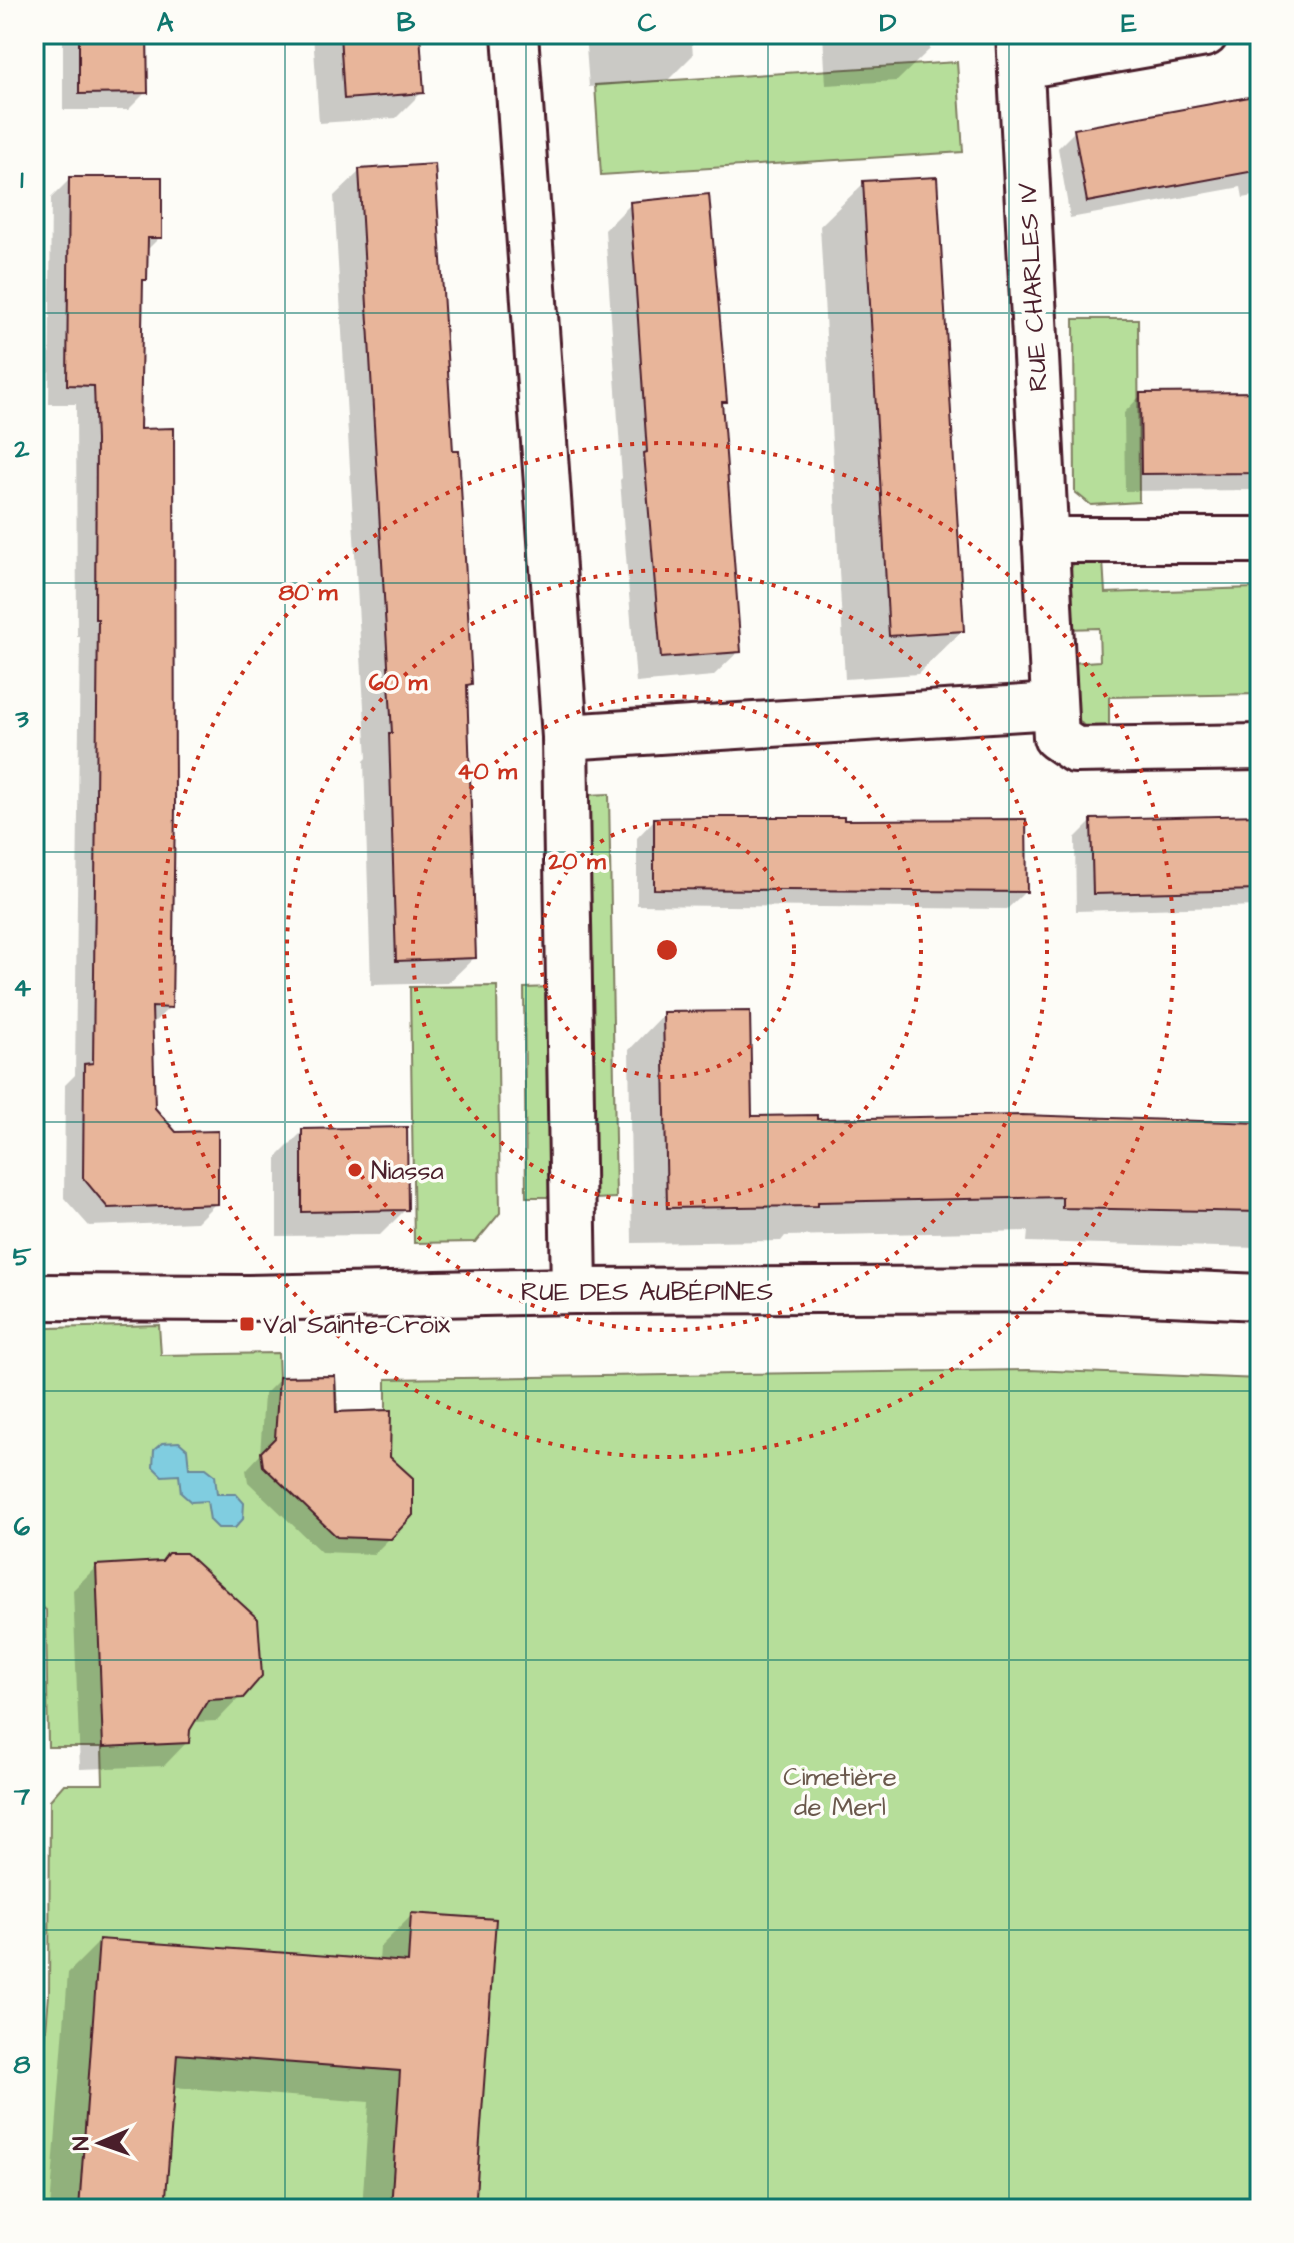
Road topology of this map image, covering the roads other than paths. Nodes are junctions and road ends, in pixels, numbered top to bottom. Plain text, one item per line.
1 (515, 34) edge
2 (1205, 34) edge
3 (1020, 50) edge
4 (1045, 540) junction
5 (1260, 540) edge
6 (1054, 706) junction
7 (565, 737) junction
8 (1260, 747) edge
9 (574, 1291) junction
10 (34, 1297) edge
11 (1260, 1297) edge

1 - 7 street
2 - 3 street
3 - 4 street, RUE CHARLES IV
4 - 5 street
4 - 6 street, RUE CHARLES IV
6 - 7 street
6 - 8 street, RUE CHARLES IV
7 - 9 street
9 - 10 street, RUE DES AUBÉPINES
9 - 11 street, RUE DES AUBÉPINES

